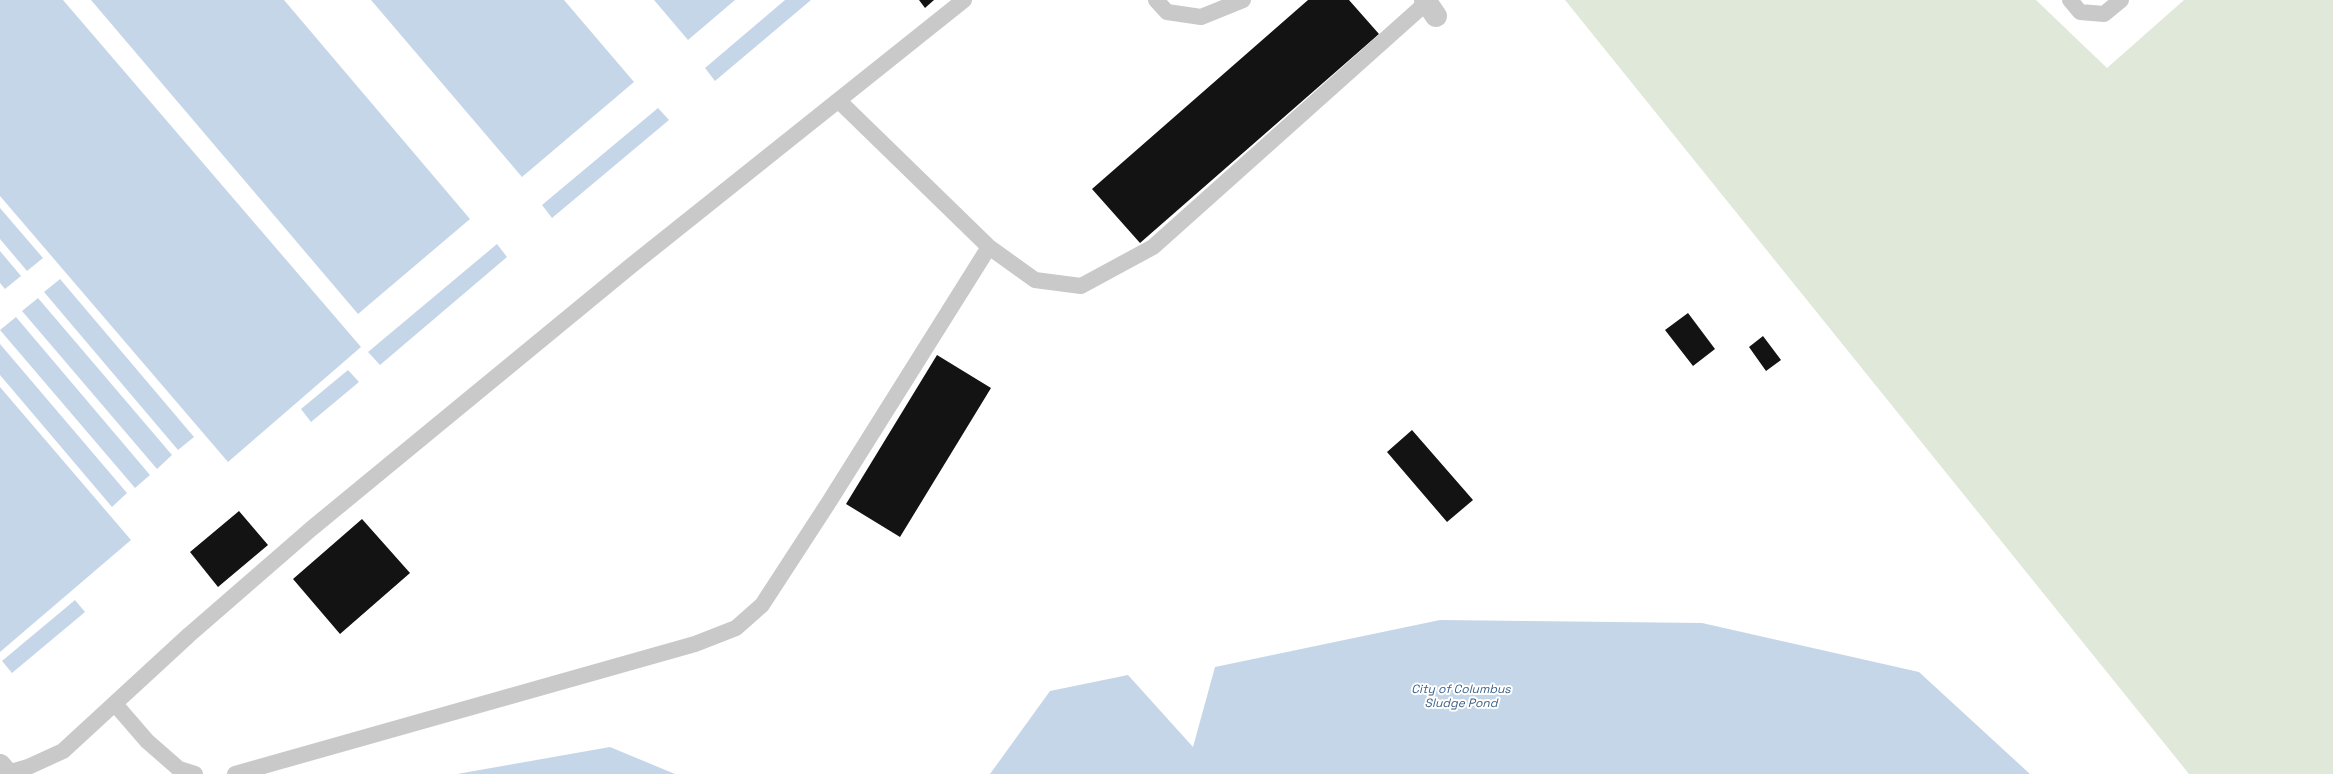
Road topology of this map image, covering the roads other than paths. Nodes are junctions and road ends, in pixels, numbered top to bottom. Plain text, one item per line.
1 (964, 0) edge
2 (1156, 0) edge
3 (1243, 0) edge
4 (2070, 0) edge
5 (2121, 0) edge
6 (1429, 6) edge
7 (839, 101) junction
8 (989, 247) junction
9 (115, 704) junction
10 (3, 771) edge
11 (195, 774) edge
12 (235, 774) edge

1 - 7 lane
2 - 3 lane
4 - 5 lane
6 - 8 lane
7 - 8 lane
7 - 9 lane
8 - 12 lane
9 - 10 lane
9 - 11 lane

